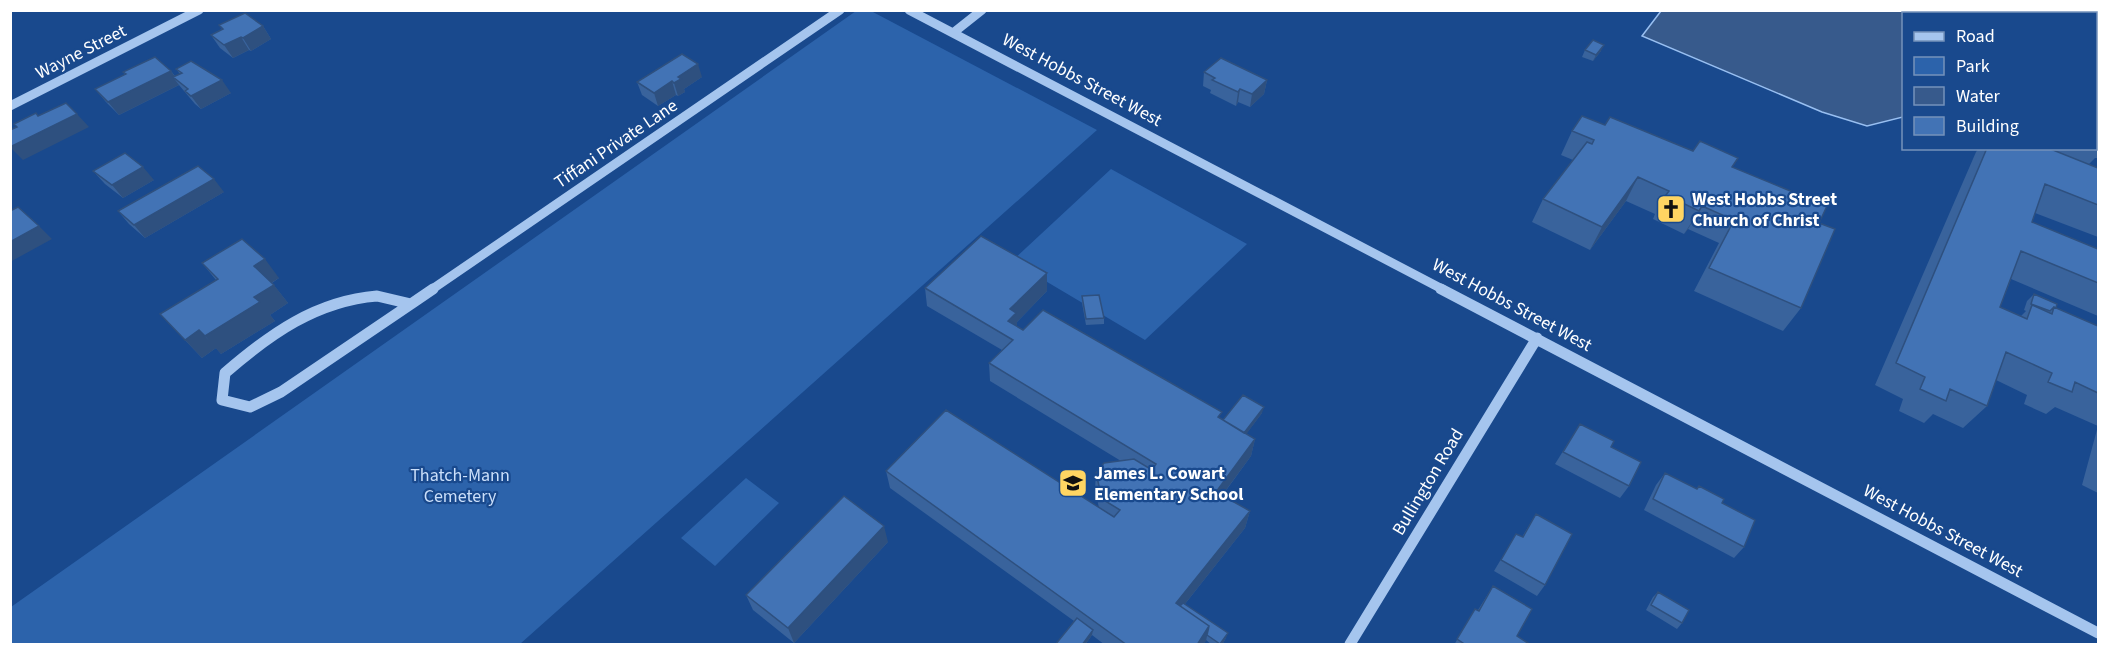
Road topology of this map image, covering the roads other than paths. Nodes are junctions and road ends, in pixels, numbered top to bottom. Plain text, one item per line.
1 (199, 10) edge
2 (840, 10) edge
3 (909, 10) edge
4 (982, 10) edge
5 (953, 33) junction
6 (10, 106) edge
7 (411, 304) junction
8 (1537, 338) junction
9 (2098, 633) edge
10 (1350, 645) edge

1 - 6 street, Wayne Street
2 - 7 street, Tiffani Private Lane
3 - 5 street, West Hobbs Street West
4 - 5 street
5 - 8 street, West Hobbs Street West
7 - 7 street, Tiffani Private Lane
8 - 9 street, West Hobbs Street West
8 - 10 street, Bullington Road

